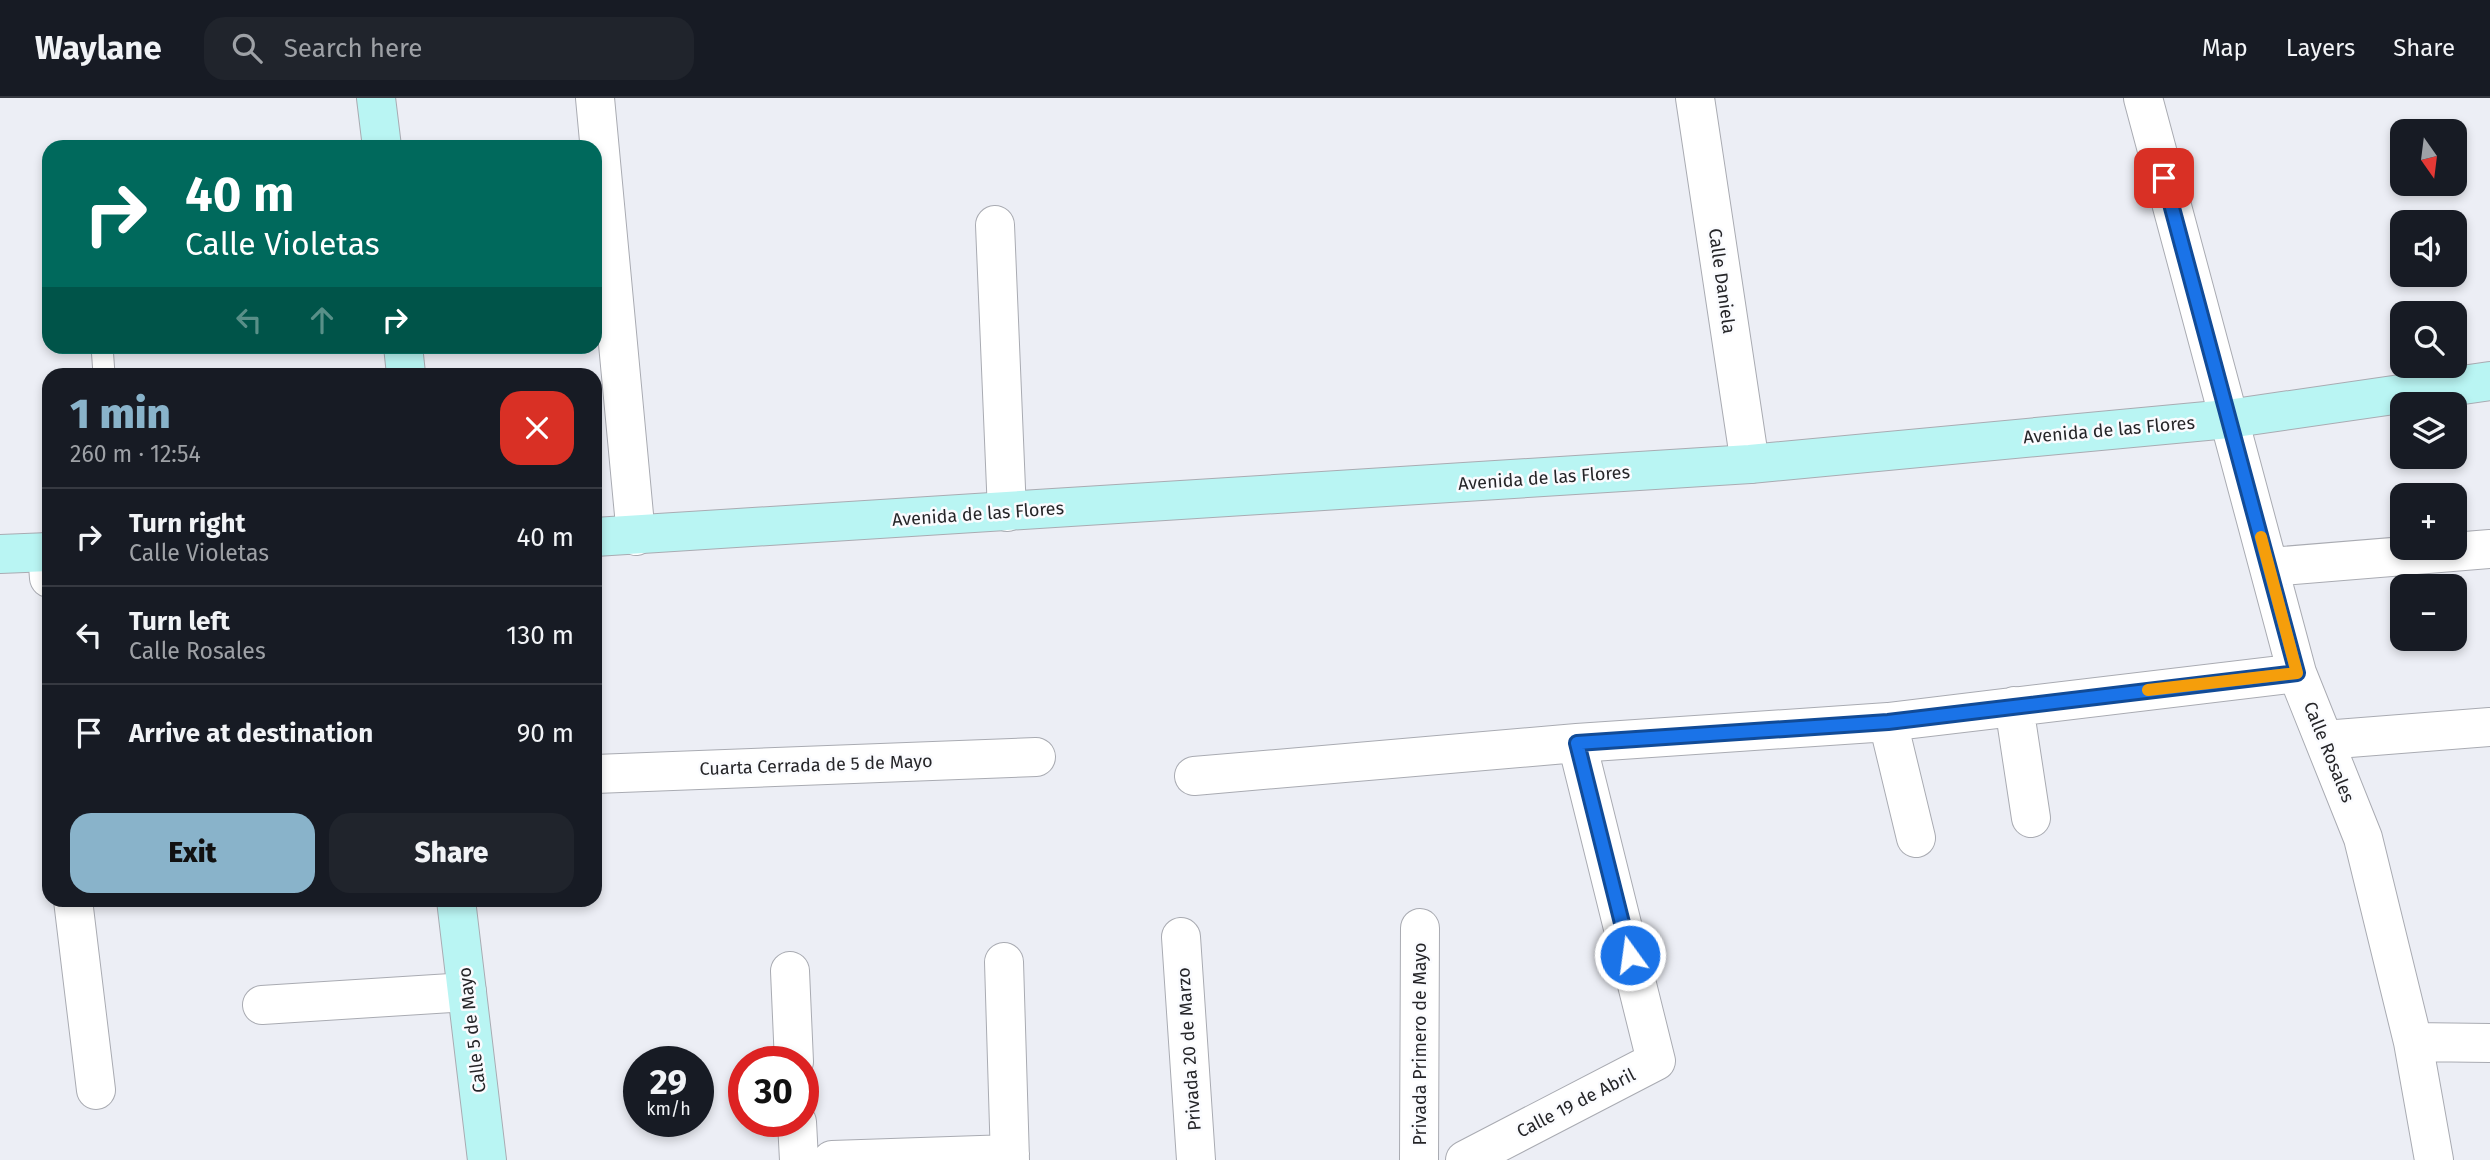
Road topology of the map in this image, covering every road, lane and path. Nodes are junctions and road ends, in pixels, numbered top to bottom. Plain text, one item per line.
1 (376, 98) edge
2 (595, 98) edge
3 (1695, 98) edge
4 (2143, 98) edge
5 (381, 140) edge
6 (599, 140) edge
7 (602, 173) edge
8 (995, 225) dead end
9 (2490, 381) edge
10 (2228, 419) junction
11 (1749, 464) junction
12 (1007, 512) junction
13 (636, 536) junction
14 (602, 537) edge
15 (2490, 550) edge
16 (0, 554) edge
17 (42, 560) edge
18 (2270, 567) junction
19 (2297, 673) junction
20 (2014, 706) junction
21 (1888, 722) junction
22 (2490, 727) edge
23 (2324, 740) junction
24 (1577, 743) junction
25 (1036, 757) dead end
26 (602, 774) edge
27 (1194, 776) dead end
28 (2031, 818) dead end
29 (1916, 838) dead end
30 (74, 907) edge
31 (458, 907) edge
32 (1420, 928) dead end
33 (1181, 937) dead end
34 (1004, 962) dead end
35 (790, 971) dead end
36 (467, 992) junction
37 (262, 1005) dead end
38 (2413, 1042) junction
39 (2476, 1043) edge
40 (793, 1046) edge
41 (2490, 1073) edge
42 (96, 1090) dead end
43 (798, 1137) edge
44 (1010, 1157) edge
45 (487, 1160) edge
46 (799, 1160) edge
47 (832, 1160) edge
48 (1196, 1160) edge
49 (1419, 1160) edge
50 (1465, 1160) edge
51 (2434, 1160) edge

1 - 5 street
2 - 6 street
3 - 11 street, Calle Daniela
4 - 10 street, Calle Rosales
7 - 13 street
8 - 12 street
9 - 10 street, Avenida de las Flores
10 - 11 street, Avenida de las Flores
10 - 18 street, Calle Rosales
11 - 12 street, Avenida de las Flores
12 - 13 street, Avenida de las Flores
13 - 14 street, Avenida de las Flores
15 - 18 street
16 - 17 street
18 - 19 street, Calle Rosales
19 - 20 street
19 - 23 street, Calle Rosales
20 - 21 street
20 - 28 street
21 - 24 street
21 - 29 street
22 - 23 street
23 - 38 street, Calle Rosales
24 - 27 street
24 - 50 street, Calle 19 de Abril
25 - 26 street, Cuarta Cerrada de 5 de Mayo
30 - 42 street
31 - 36 street, Calle 5 de Mayo
32 - 49 street, Privada Primero de Mayo
33 - 48 street, Privada 20 de Marzo
34 - 44 street
35 - 40 street
36 - 37 street
36 - 45 street, Calle 5 de Mayo
38 - 39 street
38 - 51 street, Calle Rosales
39 - 41 street
43 - 46 street
44 - 47 street

